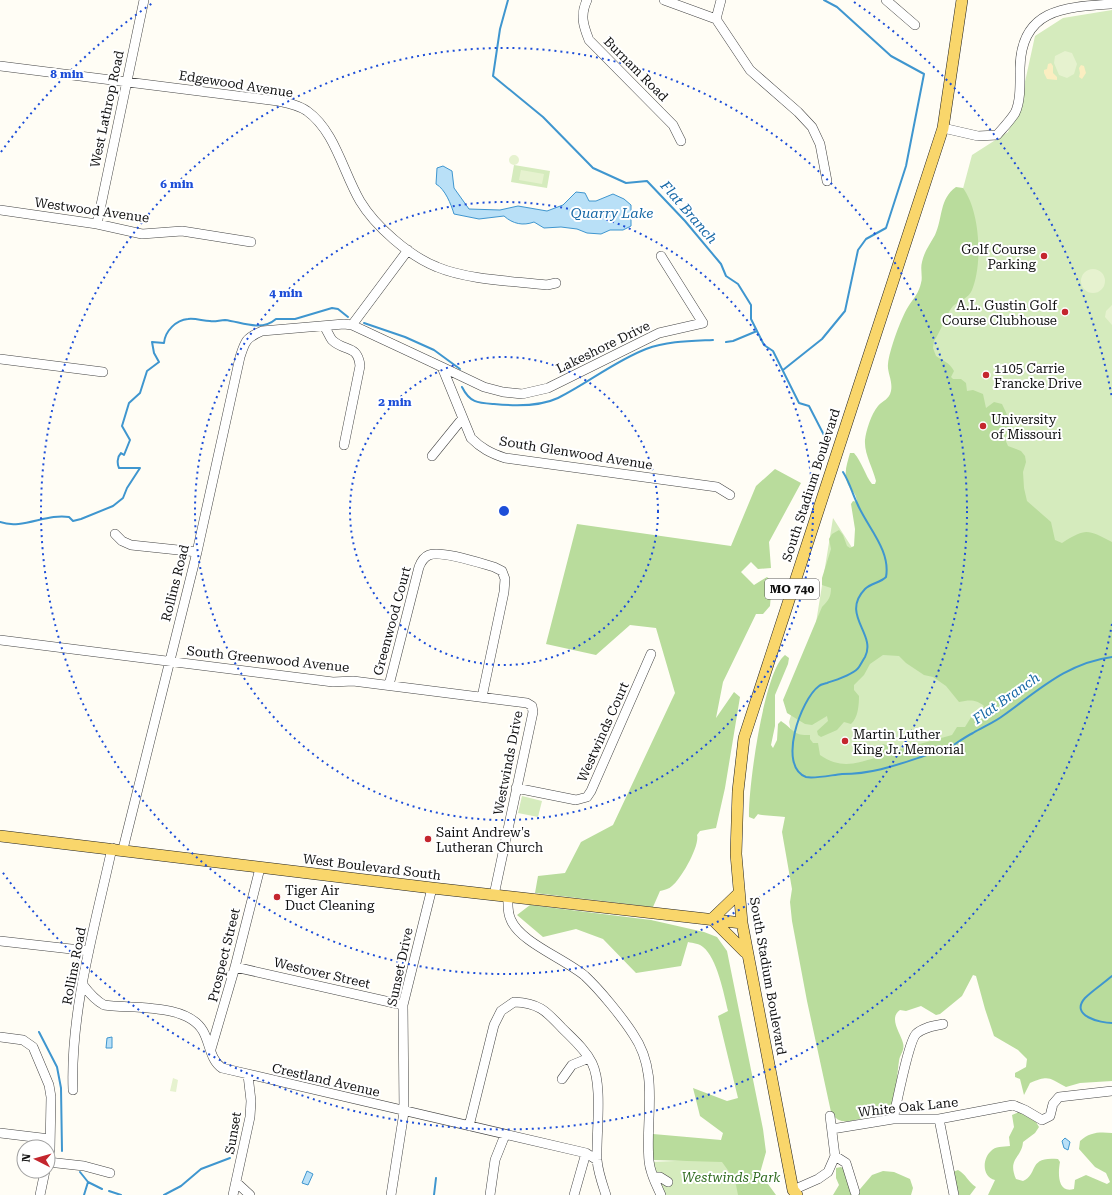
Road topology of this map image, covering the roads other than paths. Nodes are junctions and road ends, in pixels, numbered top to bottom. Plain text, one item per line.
1 (144, 0) edge
2 (587, 0) edge
3 (664, 0) edge
4 (721, 0) edge
5 (886, 0) edge
6 (962, 0) edge
7 (1112, 4) edge
8 (716, 19) junction
9 (915, 25) dead end
10 (0, 66) edge
11 (126, 82) junction
12 (943, 128) junction
13 (680, 141) dead end
14 (828, 181) dead end
15 (0, 210) edge
16 (97, 224) junction
17 (251, 242) dead end
18 (408, 250) junction
19 (661, 256) dead end
20 (556, 283) dead end
21 (352, 325) junction
22 (324, 326) junction
23 (0, 360) edge
24 (442, 367) junction
25 (103, 372) dead end
26 (462, 419) junction
27 (344, 445) dead end
28 (432, 456) dead end
29 (730, 495) dead end
30 (115, 534) dead end
31 (197, 552) junction
32 (0, 640) edge
33 (651, 654) dead end
34 (170, 661) junction
35 (389, 686) junction
36 (482, 697) junction
37 (532, 706) joint
38 (516, 788) junction
39 (0, 836) edge
40 (117, 849) junction
41 (260, 868) junction
42 (432, 888) junction
43 (739, 893) junction
44 (494, 895) junction
45 (508, 897) junction
46 (712, 919) junction
47 (742, 923) junction
48 (0, 941) edge
49 (89, 951) junction
50 (747, 953) junction
51 (235, 967) junction
52 (83, 985) junction
53 (403, 1005) junction
54 (943, 1024) dead end
55 (0, 1037) edge
56 (212, 1049) junction
57 (589, 1058) junction
58 (248, 1075) junction
59 (562, 1079) dead end
60 (73, 1090) dead end
61 (1112, 1091) edge
62 (404, 1112) junction
63 (830, 1116) dead end
64 (893, 1119) junction
65 (939, 1119) junction
66 (469, 1126) junction
67 (832, 1129) junction
68 (0, 1133) edge
69 (505, 1135) junction
70 (50, 1139) joint
71 (586, 1153) junction
72 (835, 1156) junction
73 (597, 1160) junction
74 (56, 1163) edge
75 (110, 1173) dead end
76 (653, 1177) junction
77 (43, 1179) edge
78 (668, 1182) dead end
79 (237, 1183) junction
80 (855, 1192) dead end
81 (794, 1193) edge
82 (40, 1195) edge
83 (233, 1195) edge
84 (250, 1195) edge
85 (391, 1195) edge
86 (490, 1195) edge
87 (574, 1195) edge
88 (606, 1195) edge
89 (661, 1195) edge
90 (954, 1195) edge

1 - 11 street, West Lathrop Road
2 - 13 street, Burnam Road
3 - 8 street
4 - 8 street
5 - 9 street
6 - 12 main road, South Stadium Boulevard / MO 740
7 - 12 street
8 - 14 street
10 - 11 street, Edgewood Avenue
11 - 16 street, West Lathrop Road
11 - 18 street, Edgewood Avenue
12 - 43 main road, South Stadium Boulevard / MO 740
15 - 16 street, Westwood Avenue
16 - 17 street, Westwood Avenue
18 - 20 street, Edgewood Avenue
18 - 21 street
19 - 24 street, Lakeshore Drive
21 - 22 street
21 - 24 street
22 - 27 street
22 - 31 street, Rollins Road
23 - 25 street
24 - 26 street, South Glenwood Avenue
26 - 28 street
26 - 29 street, South Glenwood Avenue
30 - 31 street
31 - 34 street, Rollins Road
32 - 34 street, South Greenwood Avenue
33 - 38 street, Westwinds Court
34 - 35 street, South Greenwood Avenue
34 - 40 street, Rollins Road
35 - 36 street, South Greenwood Avenue
35 - 36 street, Greenwood Court
36 - 37 street, South Greenwood Avenue
37 - 38 street, Westwinds Drive
38 - 44 street, Westwinds Drive
39 - 40 main road, West Boulevard South
40 - 41 main road, West Boulevard South
40 - 49 street, Rollins Road
41 - 42 main road, West Boulevard South
41 - 51 street, Prospect Street
42 - 44 main road, West Boulevard South
42 - 53 street, Sunset Drive
43 - 46 main road
43 - 47 main road, South Stadium Boulevard / MO 740
44 - 45 main road, West Boulevard South
45 - 46 main road, West Boulevard South
45 - 76 street
46 - 47 main road, West Boulevard South
46 - 50 main road
47 - 50 main road, South Stadium Boulevard / MO 740
48 - 49 street
49 - 52 street, Rollins Road
50 - 81 main road, South Stadium Boulevard / MO 740
51 - 53 street, Westover Street
51 - 56 street, Prospect Street
52 - 56 street, Crestland Avenue
52 - 60 street, Rollins Road
53 - 62 street, Sunset Drive
54 - 64 street
55 - 70 street
56 - 58 street, Crestland Avenue
57 - 59 street
57 - 66 street
57 - 73 street
58 - 62 street, Crestland Avenue
58 - 79 street, Sunset
61 - 65 street, White Oak Lane
62 - 66 street, Crestland Avenue
62 - 85 street, Sunset Drive
63 - 67 street
64 - 65 street, White Oak Lane
64 - 67 street, White Oak Lane
65 - 90 street
66 - 69 street, Crestland Avenue
67 - 72 street
68 - 70 street
69 - 71 street, Crestland Avenue
69 - 86 street
71 - 73 street, Crestland Avenue
71 - 87 street
72 - 80 street
72 - 81 street
73 - 88 street
74 - 75 street
76 - 78 street
76 - 89 street
77 - 82 street
79 - 83 street, Sunset
79 - 84 street

